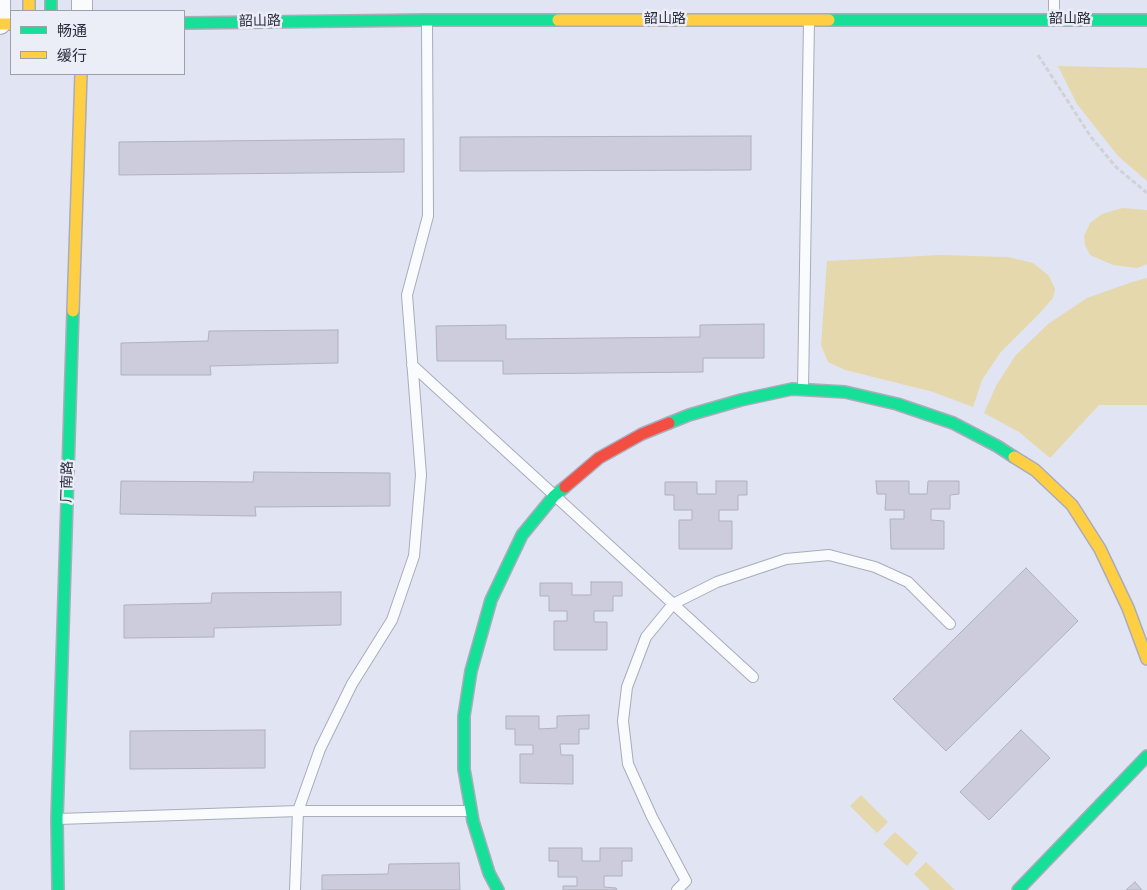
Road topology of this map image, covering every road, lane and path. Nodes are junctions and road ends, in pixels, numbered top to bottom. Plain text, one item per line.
1 (0, 0) edge
2 (1054, 0) edge
3 (427, 20) junction
4 (809, 20) junction
5 (1054, 20) junction
6 (1147, 20) edge
7 (185, 23) edge
8 (0, 24) edge
9 (1038, 54) dead end
10 (81, 75) edge
11 (1147, 193) edge
12 (412, 365) junction
13 (803, 390) junction
14 (554, 496) junction
15 (673, 604) junction
16 (950, 624) dead end
17 (1147, 659) edge
18 (752, 677) dead end
19 (1147, 756) edge
20 (298, 811) junction
21 (471, 811) junction
22 (57, 819) junction
23 (58, 890) edge
24 (295, 890) edge
25 (498, 890) edge
26 (677, 890) edge
27 (1018, 890) edge

1 - 8 street
2 - 5 lane
3 - 4 street, 韶山路
3 - 7 street, 韶山路
3 - 12 lane
4 - 5 street, 韶山路
4 - 13 lane
5 - 6 street, 韶山路
9 - 11 path
10 - 22 street, 厂南路
12 - 14 lane
12 - 20 lane
13 - 14 street
13 - 17 street
14 - 15 lane
14 - 21 street
15 - 16 lane
15 - 18 lane
15 - 26 lane
19 - 27 street
20 - 21 lane
20 - 22 lane
20 - 24 lane
21 - 25 street
22 - 23 street, 厂南路

